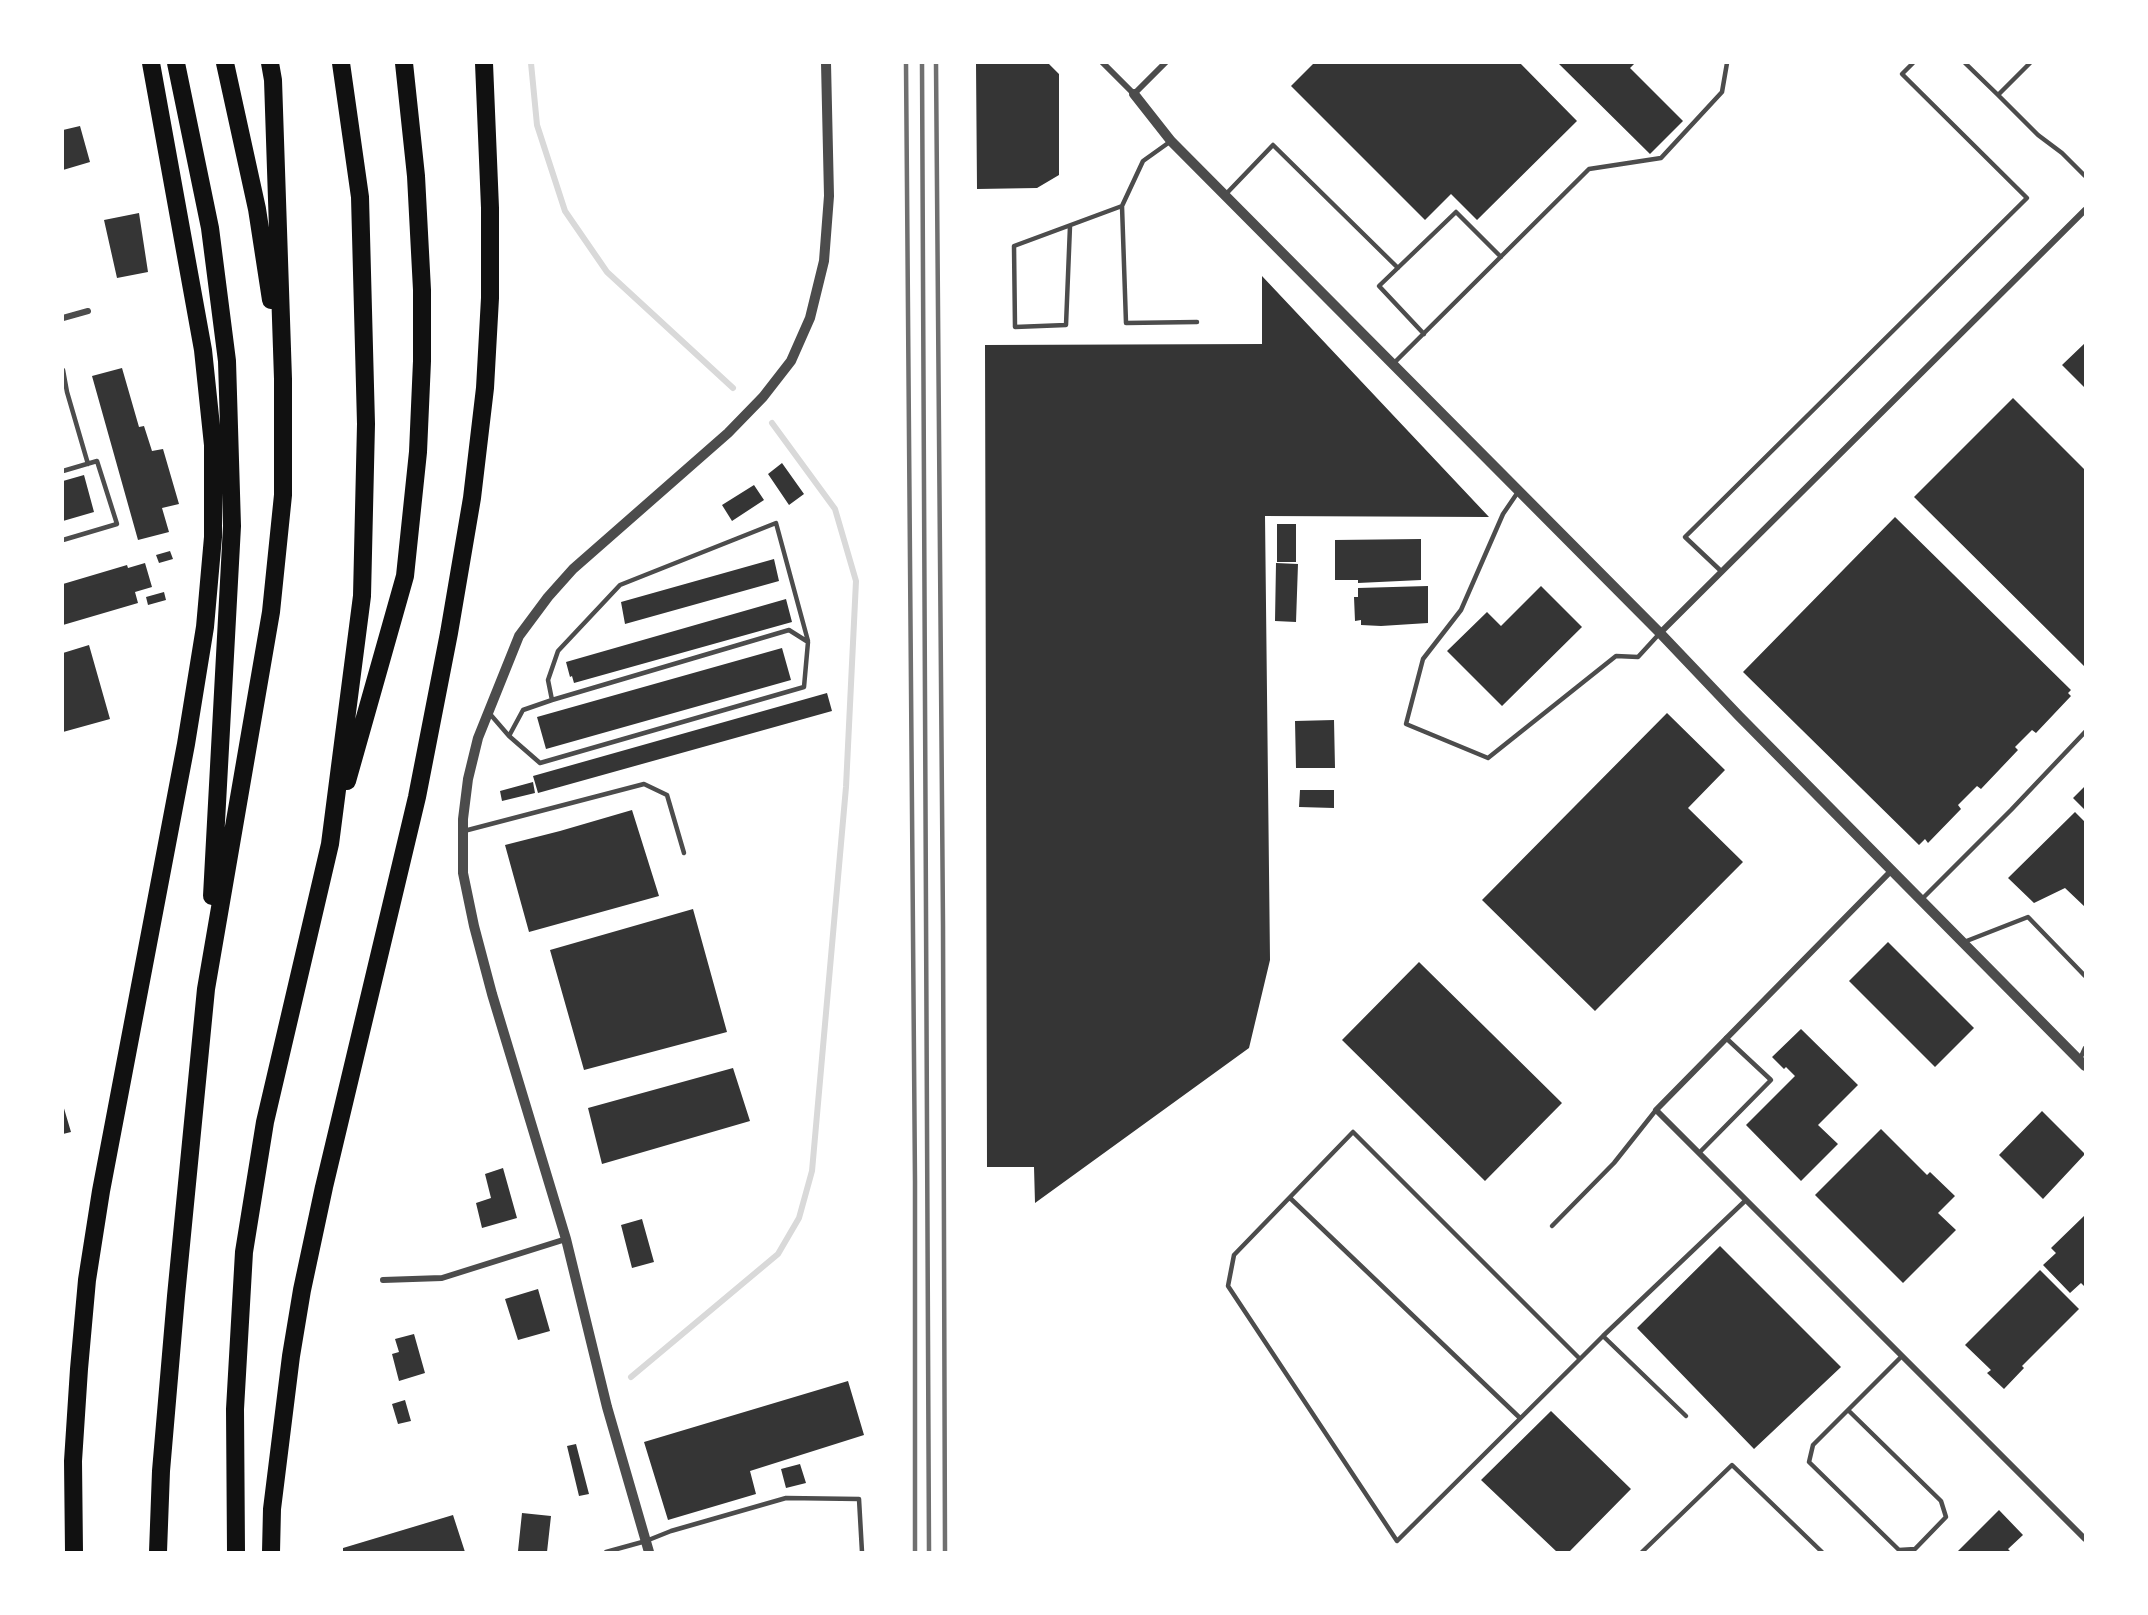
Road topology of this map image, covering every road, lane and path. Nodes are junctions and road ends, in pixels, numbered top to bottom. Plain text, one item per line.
1 (151, 63) edge
2 (176, 63) edge
3 (225, 63) edge
4 (270, 63) edge
5 (341, 63) edge
6 (404, 63) edge
7 (483, 63) edge
8 (826, 63) edge
9 (1103, 63) edge
10 (1165, 63) edge
11 (1727, 63) edge
12 (1912, 63) edge
13 (1965, 63) edge
14 (2030, 63) edge
15 (1134, 94) junction
16 (1998, 95) junction
17 (1171, 141) junction
18 (2085, 176) edge
19 (1225, 195) junction
20 (1122, 206) junction
21 (2085, 210) edge
22 (1070, 226) junction
23 (1501, 257) junction
24 (1398, 268) junction
25 (88, 311) dead end
26 (63, 318) edge
27 (1197, 322) dead end
28 (1424, 334) junction
29 (1394, 364) junction
30 (63, 371) edge
31 (283, 379) junction
32 (88, 464) junction
33 (63, 471) edge
34 (1519, 490) junction
35 (63, 540) edge
36 (1721, 572) junction
37 (1660, 633) junction
38 (808, 642) junction
39 (552, 700) junction
40 (488, 712) junction
41 (2085, 732) edge
42 (510, 736) junction
43 (464, 831) junction
44 (330, 843) junction
45 (684, 853) dead end
46 (1891, 871) junction
47 (1920, 900) junction
48 (1962, 943) junction
49 (2085, 976) edge
50 (206, 989) junction
51 (1726, 1038) junction
52 (2085, 1048) edge
53 (2082, 1064) edge
54 (1656, 1110) junction
55 (1699, 1153) junction
56 (1290, 1198) junction
57 (1746, 1200) junction
58 (1552, 1226) dead end
59 (566, 1239) junction
60 (383, 1280) dead end
61 (1603, 1336) junction
62 (1902, 1356) junction
63 (1580, 1359) junction
64 (1849, 1411) junction
65 (1686, 1416) dead end
66 (1520, 1418) junction
67 (2085, 1539) edge
68 (647, 1547) edge
69 (74, 1552) edge
70 (158, 1552) edge
71 (236, 1552) edge
72 (271, 1552) edge
73 (606, 1552) edge
74 (862, 1552) edge
75 (1642, 1552) edge
76 (1822, 1552) edge

1 - 69 highway
2 - 50 highway
3 - 31 highway
4 - 31 highway
5 - 44 highway
6 - 44 highway
7 - 72 highway
8 - 40 street
9 - 15 street
10 - 15 street
11 - 23 lane
12 - 36 lane
13 - 16 lane
14 - 16 lane
15 - 17 street
16 - 18 lane
17 - 19 street
17 - 20 lane
19 - 24 lane
19 - 29 street
20 - 22 lane
20 - 27 lane
21 - 36 street
22 - 22 lane
23 - 24 lane
23 - 28 lane
24 - 28 lane
25 - 26 street
28 - 29 lane
29 - 34 street
30 - 32 lane
31 - 50 highway
32 - 33 lane
32 - 35 lane
34 - 37 street
34 - 37 lane
36 - 37 street
37 - 46 street
38 - 39 lane
38 - 39 lane
38 - 42 lane
39 - 42 lane
40 - 42 lane
40 - 43 street
41 - 47 lane
43 - 45 lane
43 - 59 street
44 - 71 highway
46 - 47 street
46 - 51 street
47 - 48 street
48 - 49 lane
48 - 53 street
50 - 70 highway
51 - 54 street
51 - 55 lane
52 - 53 lane
54 - 55 street
54 - 58 lane
55 - 57 street
56 - 63 lane
56 - 66 lane
56 - 66 lane
57 - 61 lane
57 - 62 street
59 - 60 street
59 - 68 street
61 - 63 lane
61 - 65 lane
62 - 64 lane
62 - 67 street
63 - 66 lane
64 - 64 lane
68 - 73 lane
68 - 74 lane
75 - 76 lane

